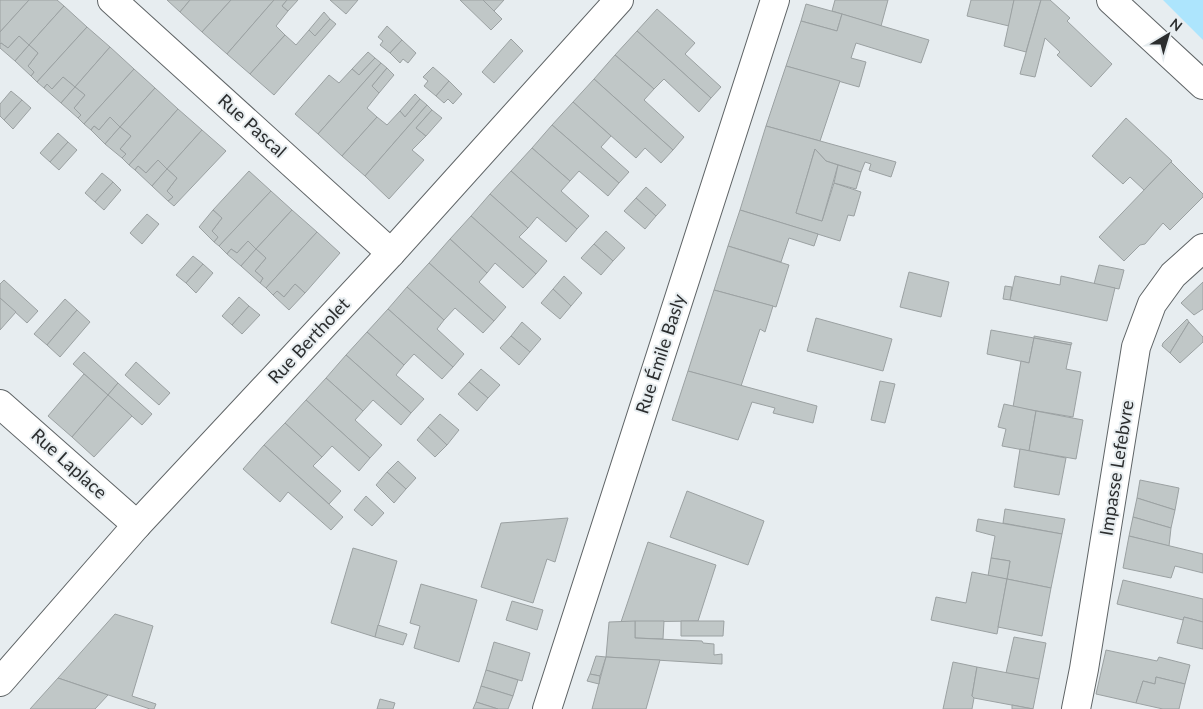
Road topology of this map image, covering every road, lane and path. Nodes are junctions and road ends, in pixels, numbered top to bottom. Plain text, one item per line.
1 (112, 0) edge
2 (775, 0) edge
3 (1111, 0) edge
4 (613, 2) edge
5 (1203, 85) edge
6 (1203, 248) edge
7 (391, 253) junction
8 (0, 404) edge
9 (137, 525) junction
10 (0, 682) edge
11 (547, 709) edge
12 (1076, 709) edge

1 - 7 street, Rue Pascal
2 - 11 street, Rue Émile Basly
3 - 5 street
4 - 7 street, Rue Bertholet
6 - 12 street, Impasse Lefebvre
7 - 9 street, Rue Bertholet
8 - 9 street, Rue Laplace
9 - 10 street, Rue Bertholet

